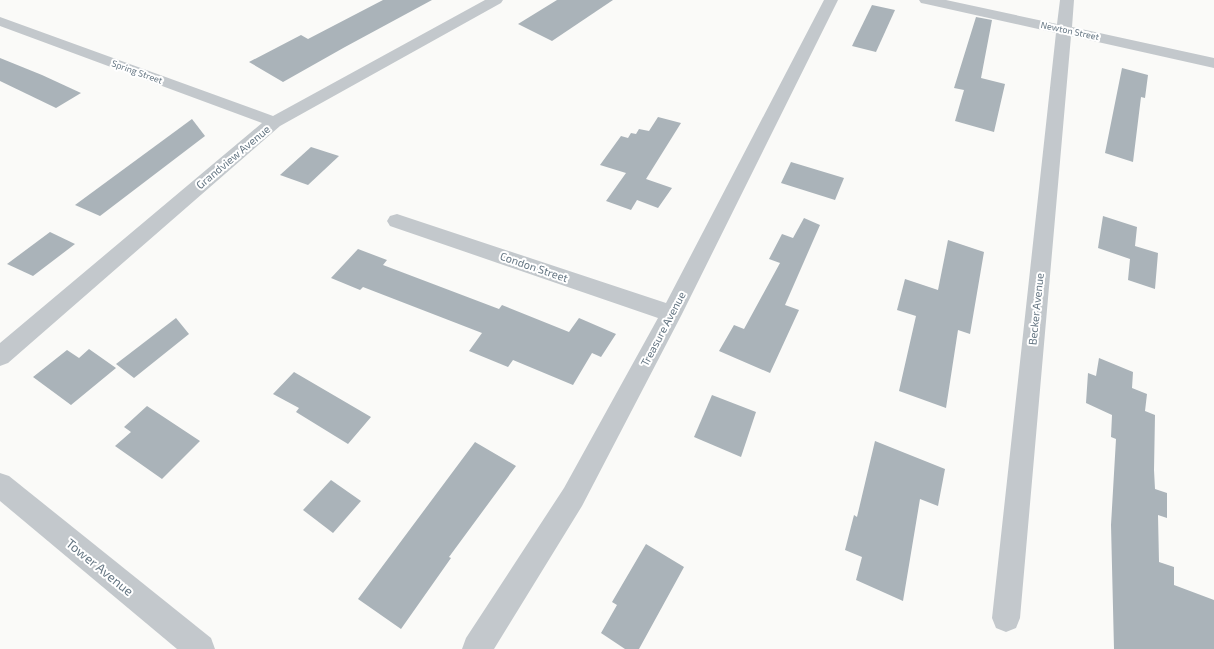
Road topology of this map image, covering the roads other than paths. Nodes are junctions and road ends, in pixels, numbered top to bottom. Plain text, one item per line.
1 (496, 0) edge
2 (832, 0) edge
3 (926, 0) edge
4 (1067, 0) edge
5 (0, 21) edge
6 (15, 27) junction
7 (1063, 30) junction
8 (0, 34) edge
9 (1214, 63) edge
10 (274, 122) junction
11 (397, 221) dead end
12 (671, 314) junction
13 (0, 356) edge
14 (0, 485) edge
15 (1006, 618) dead end
16 (200, 649) edge
17 (477, 649) edge

1 - 10 street, Grandview Avenue
2 - 12 street, Treasure Avenue
3 - 7 street, Newton Street
4 - 7 street, Becker Avenue
5 - 6 street, Spring Street
6 - 8 street
6 - 10 street, Spring Street
7 - 9 street, Newton Street
7 - 15 street, Becker Avenue
10 - 13 street, Grandview Avenue
11 - 12 street, Condon Street
12 - 17 street, Treasure Avenue
14 - 16 street, Tower Avenue

